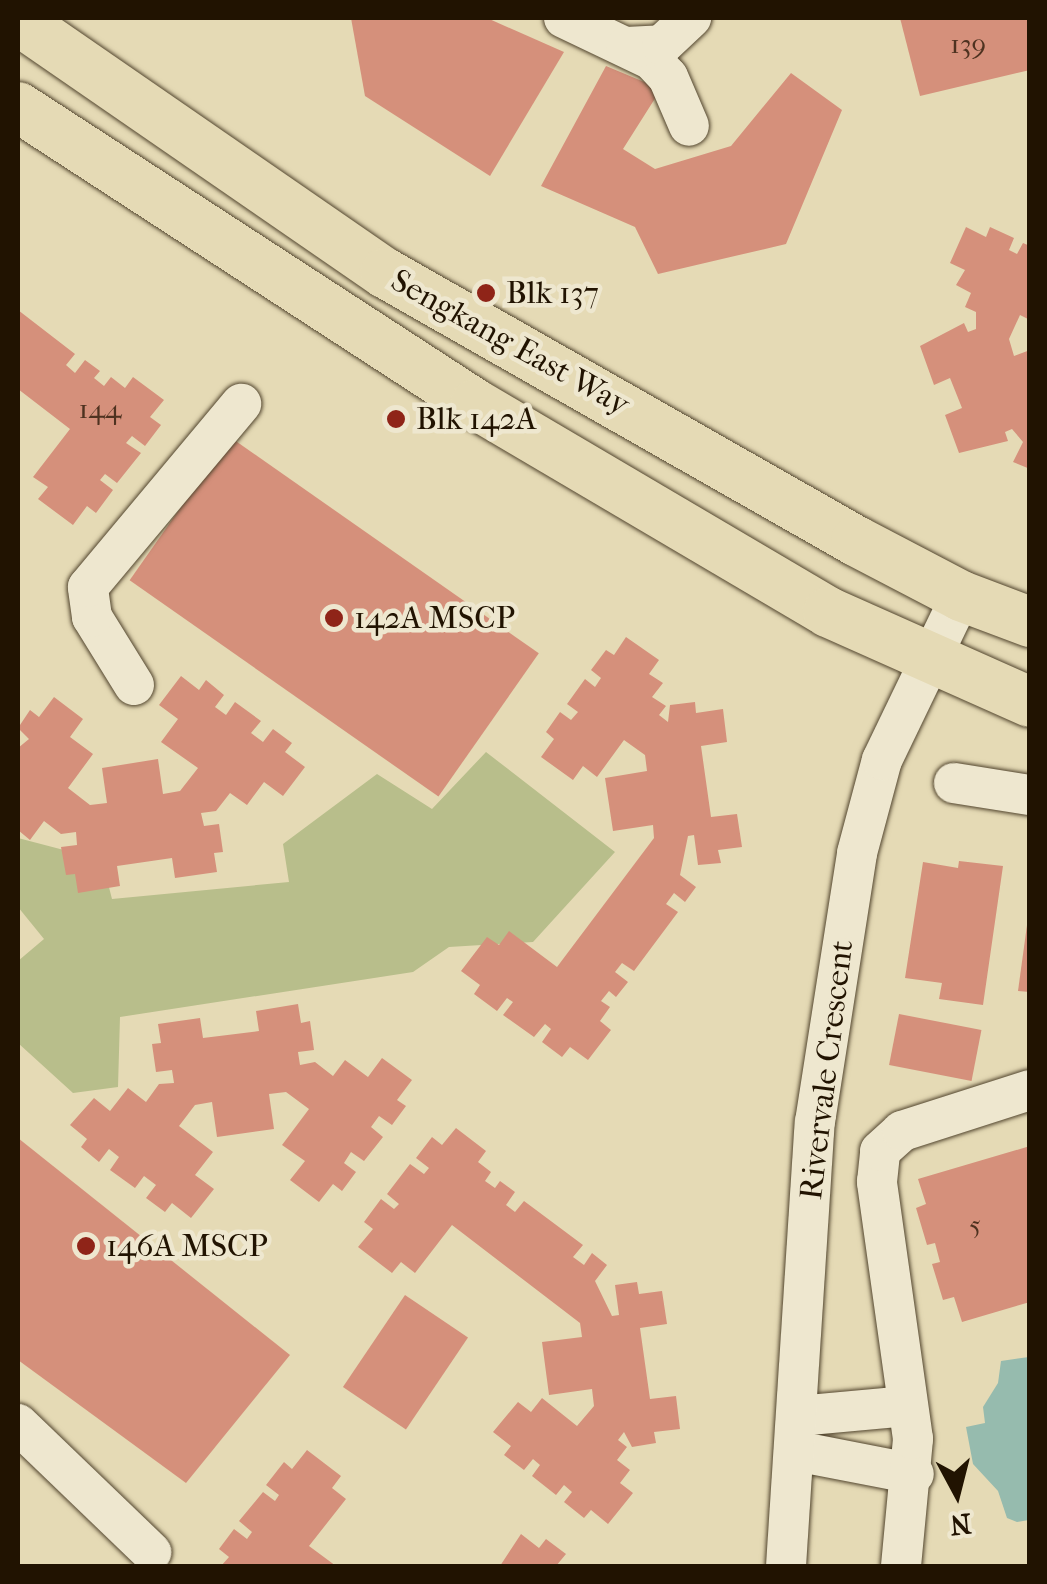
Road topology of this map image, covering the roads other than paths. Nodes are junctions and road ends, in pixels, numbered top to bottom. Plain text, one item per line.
1 (564, 18) edge
2 (691, 18) edge
3 (18, 20) edge
4 (626, 47) junction
5 (18, 108) edge
6 (689, 126) dead end
7 (240, 404) dead end
8 (961, 596) junction
9 (1030, 622) edge
10 (927, 658) junction
11 (134, 685) dead end
12 (1030, 702) edge
13 (954, 783) dead end
14 (1030, 794) edge
15 (1030, 1090) edge
16 (908, 1406) junction
17 (18, 1424) edge
18 (797, 1433) junction
19 (914, 1474) junction
20 (150, 1552) dead end
21 (786, 1566) edge
22 (901, 1566) edge

1 - 4 street
2 - 4 street
3 - 8 main road, Sengkang East Way
4 - 6 street
5 - 10 main road, Sengkang East Way
7 - 11 street
8 - 9 main road, Sengkang East Way
8 - 10 street, Rivervale Crescent
10 - 12 main road, Sengkang East Way
10 - 18 street, Rivervale Crescent
13 - 14 street
15 - 16 street
16 - 18 street
16 - 19 street
17 - 20 street
18 - 19 street
18 - 21 street, Rivervale Crescent
19 - 22 street

